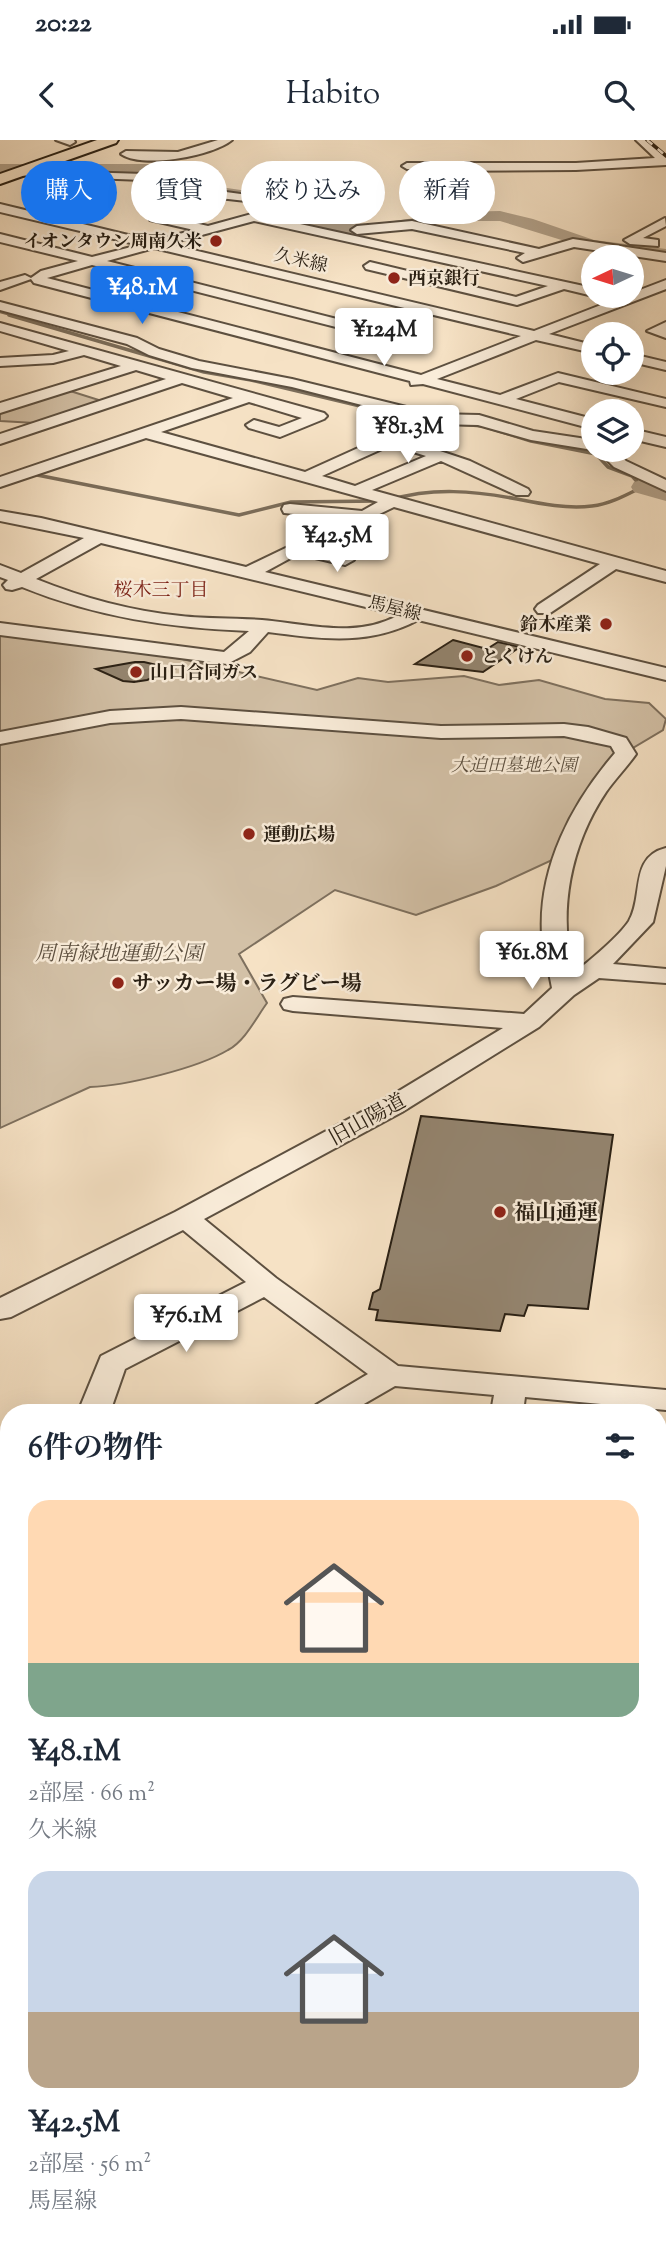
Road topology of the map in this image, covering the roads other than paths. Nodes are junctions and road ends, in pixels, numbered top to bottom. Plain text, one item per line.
1 (73, 140) edge
2 (99, 140) edge
3 (111, 140) edge
4 (228, 140) edge
5 (641, 140) edge
6 (126, 154) dead end
7 (36, 161) edge
8 (41, 161) edge
9 (44, 161) edge
10 (665, 161) edge
11 (495, 166) edge
12 (21, 168) edge
13 (0, 173) edge
14 (117, 174) edge
15 (232, 195) junction
16 (241, 197) edge
17 (0, 208) edge
18 (241, 221) edge
19 (665, 222) edge
20 (286, 224) edge
21 (208, 230) junction
22 (336, 235) junction
23 (0, 238) edge
24 (154, 244) junction
25 (583, 245) edge
26 (666, 247) edge
27 (39, 249) junction
28 (411, 252) junction
29 (540, 253) junction
30 (644, 255) edge
31 (13, 256) dead end
32 (650, 256) junction
33 (666, 257) edge
34 (644, 258) edge
35 (91, 261) junction
36 (491, 269) junction
37 (548, 269) dead end
38 (337, 276) dead end
39 (524, 277) junction
40 (25, 279) dead end
41 (581, 279) edge
42 (316, 283) junction
43 (666, 284) edge
44 (564, 285) junction
45 (0, 286) edge
46 (581, 289) edge
47 (644, 293) edge
48 (255, 302) junction
49 (644, 302) edge
50 (126, 303) junction
51 (653, 304) dead end
52 (0, 306) edge
53 (606, 308) edge
54 (195, 321) junction
55 (62, 322) junction
56 (666, 326) edge
57 (0, 327) edge
58 (25, 334) junction
59 (666, 334) edge
60 (537, 336) junction
61 (285, 345) junction
62 (581, 346) edge
63 (85, 352) junction
64 (350, 361) junction
65 (644, 361) edge
66 (0, 362) edge
67 (138, 365) junction
68 (666, 366) edge
69 (211, 368) junction
70 (183, 378) junction
71 (421, 380) junction
72 (292, 383) junction
73 (66, 386) junction
74 (249, 398) junction
75 (501, 400) junction
76 (112, 401) junction
77 (368, 402) junction
78 (666, 404) edge
79 (0, 408) edge
80 (338, 409) dead end
81 (316, 417) junction
82 (435, 419) junction
83 (581, 421) edge
84 (0, 424) edge
85 (254, 425) dead end
86 (35, 427) junction
87 (581, 429) edge
88 (59, 433) dead end
89 (147, 433) junction
90 (644, 436) edge
91 (0, 439) edge
92 (390, 439) junction
93 (556, 439) junction
94 (83, 440) dead end
95 (581, 442) edge
96 (666, 442) edge
97 (107, 446) junction
98 (438, 457) junction
99 (618, 462) edge
100 (306, 478) junction
101 (0, 482) edge
102 (666, 486) edge
103 (356, 492) junction
104 (522, 492) dead end
105 (393, 501) junction
106 (290, 509) dead end
107 (0, 516) edge
108 (99, 537) junction
109 (345, 560) dead end
110 (613, 563) junction
111 (0, 570) edge
112 (249, 573) junction
113 (664, 575) edge
114 (23, 578) junction
115 (0, 591) edge
116 (544, 609) dead end
117 (417, 613) junction
118 (264, 626) junction
119 (0, 629) edge
120 (666, 674) edge
121 (0, 738) edge
122 (666, 855) edge
123 (594, 971) junction
124 (666, 976) edge
125 (565, 990) junction
126 (293, 1004) dead end
127 (530, 1022) junction
128 (185, 1218) junction
129 (266, 1284) junction
130 (0, 1310) edge
131 (390, 1375) junction
132 (509, 1399) edge
133 (666, 1401) edge
134 (97, 1404) edge
135 (341, 1404) edge

1 - 7 highway
1 - 13 highway
2 - 8 highway
3 - 9 highway
4 - 6 street
5 - 10 street
10 - 11 street
12 - 13 highway
14 - 15 street
15 - 16 street
15 - 21 street
17 - 24 street, 久米線
18 - 21 street
19 - 26 street
20 - 22 street
21 - 24 street
22 - 28 street
22 - 29 street
23 - 27 street
24 - 35 street
24 - 42 street, 久米線
25 - 29 street
26 - 32 street
27 - 31 street
27 - 35 street
28 - 36 street
28 - 44 street
29 - 36 street
30 - 32 street
32 - 33 street
32 - 34 street
35 - 48 street
35 - 50 street
36 - 39 street
37 - 39 street
38 - 42 street
39 - 44 street
40 - 45 street
41 - 44 street
42 - 48 street
42 - 60 street, 久米線
43 - 47 street
44 - 46 street
48 - 54 street
48 - 64 street
49 - 51 street
50 - 54 street
50 - 55 street
52 - 55 street
53 - 60 street
54 - 61 street
55 - 58 street
55 - 69 street
56 - 59 street
57 - 58 street
58 - 63 street
60 - 62 street, 久米線
60 - 71 street
61 - 64 street
61 - 69 street
63 - 66 street
63 - 67 street
64 - 71 street
65 - 68 street
67 - 70 street
67 - 73 street
69 - 70 street
69 - 72 street
70 - 74 street
70 - 76 street
71 - 75 street
71 - 77 street
72 - 74 street
72 - 77 street
73 - 76 street
73 - 79 street
74 - 81 street
74 - 89 street
75 - 78 street
75 - 83 street
76 - 86 street
77 - 82 street
80 - 81 street
81 - 85 street
82 - 92 street
82 - 93 street
84 - 86 street
86 - 88 street
86 - 91 street
87 - 93 street
89 - 97 street
89 - 100 street
90 - 96 street
92 - 98 street
92 - 100 street
93 - 95 street
94 - 97 street
97 - 101 street
98 - 103 street
98 - 104 street
99 - 102 street
100 - 103 street
103 - 105 street
105 - 106 street
105 - 110 street
107 - 108 street, 馬屋線
108 - 112 street, 馬屋線
108 - 114 street
109 - 112 street
110 - 113 street
110 - 116 street
111 - 114 street
112 - 117 street, 馬屋線
114 - 115 street
114 - 118 street
117 - 118 street
117 - 120 street, 馬屋線
118 - 119 street
121 - 125 street
122 - 123 street, 旧山陽道
123 - 124 street
123 - 125 street, 旧山陽道
125 - 127 street, 旧山陽道
126 - 127 street
127 - 128 street, 旧山陽道
128 - 129 street
128 - 130 street, 旧山陽道
129 - 131 street
129 - 134 street
131 - 132 street
131 - 135 street
132 - 133 street

